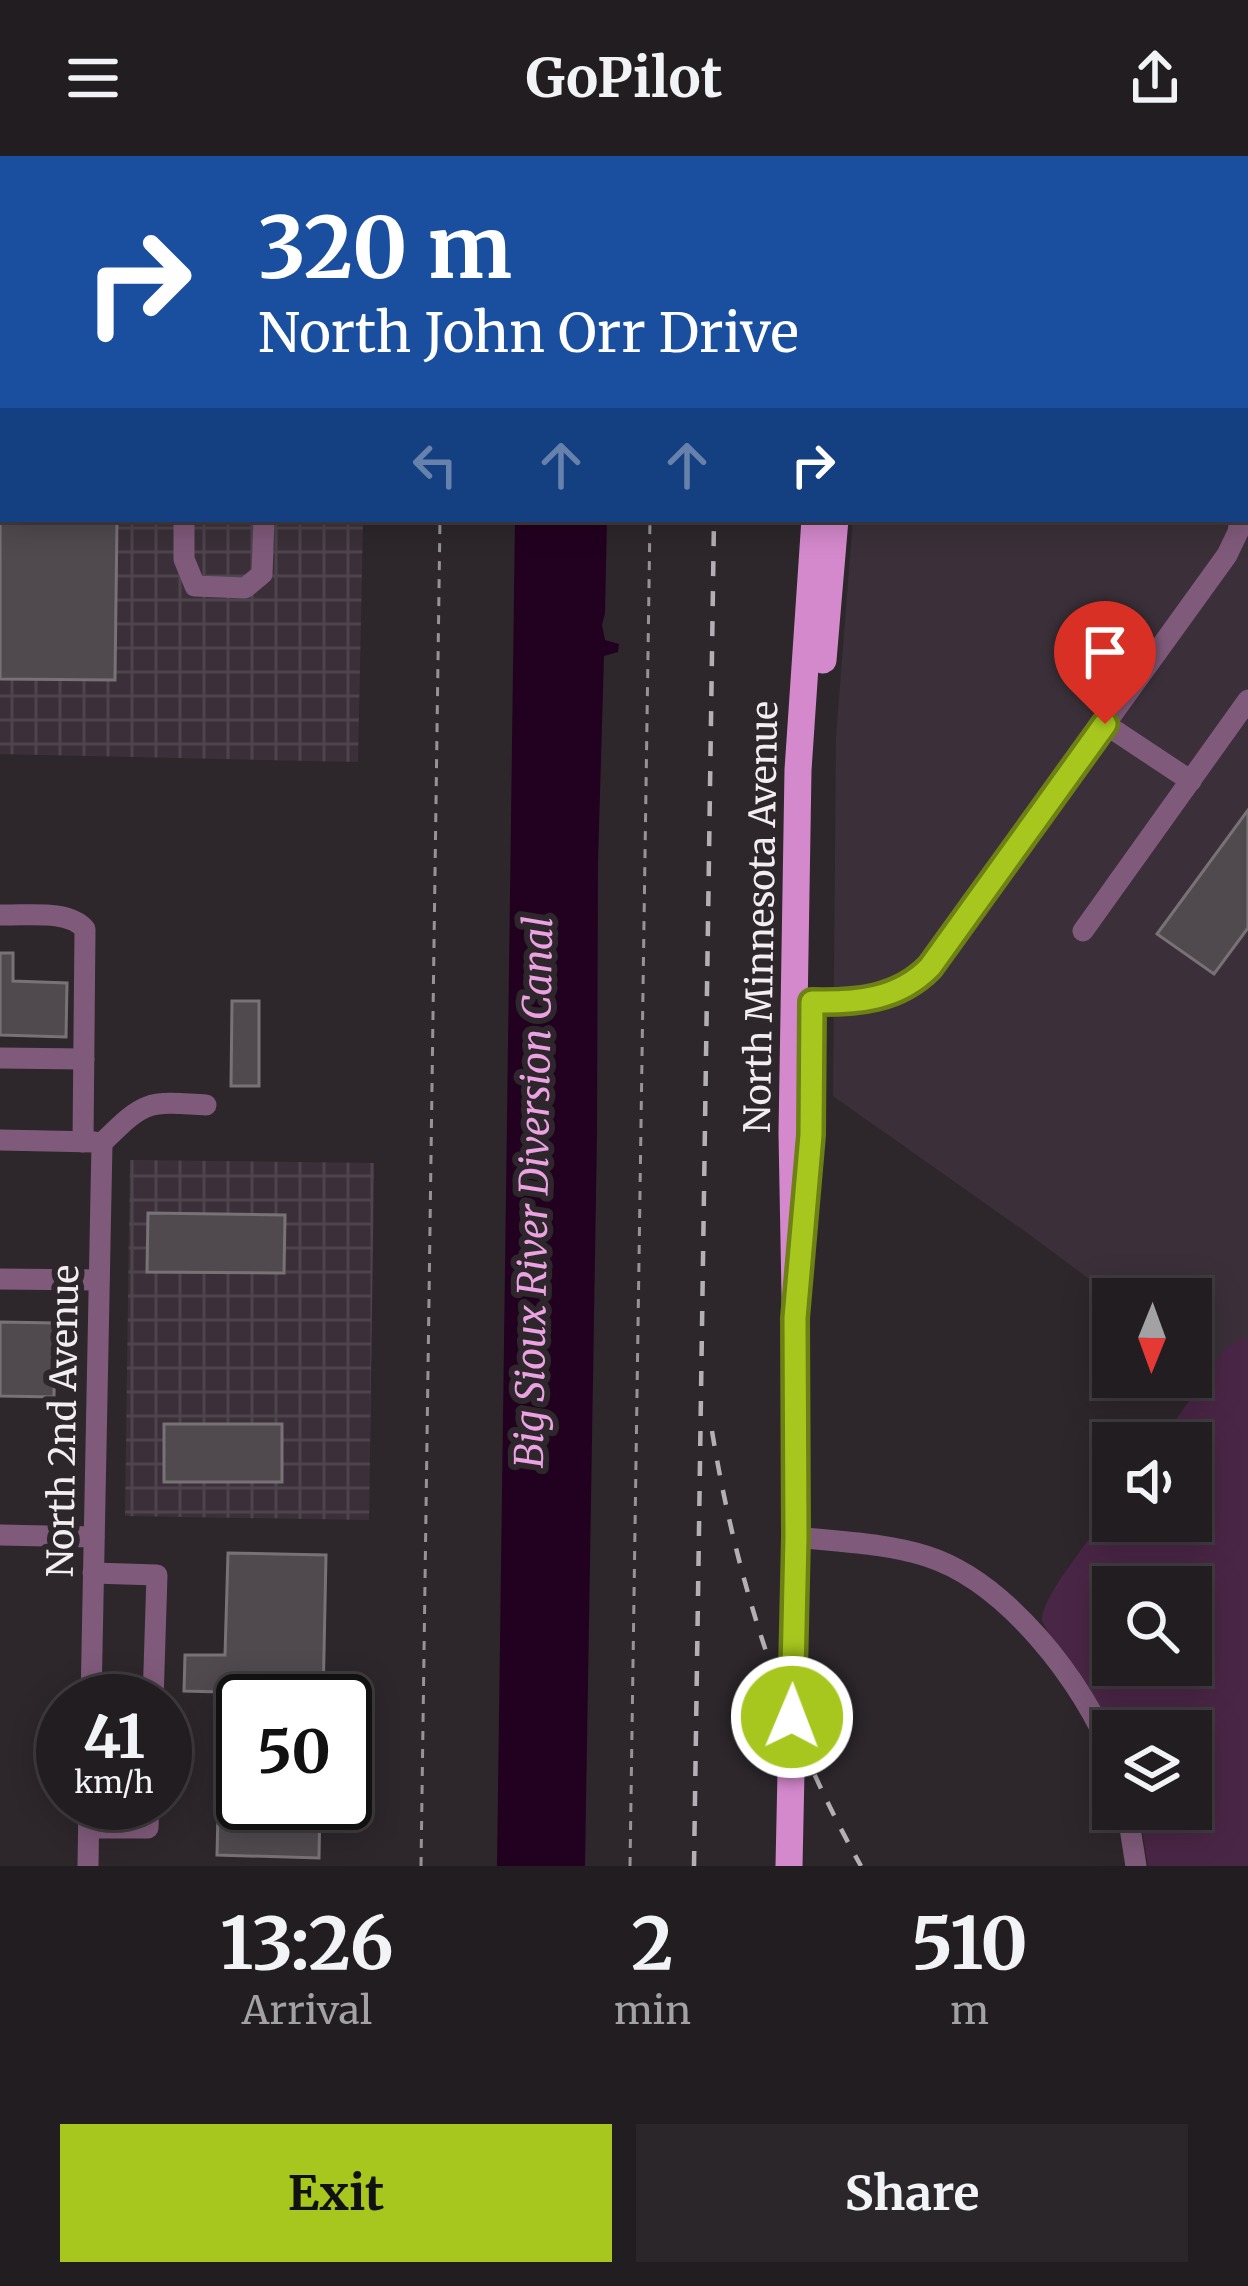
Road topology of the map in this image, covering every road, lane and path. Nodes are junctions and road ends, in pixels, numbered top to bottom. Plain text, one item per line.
1 (184, 522) edge
2 (264, 522) edge
3 (440, 522) edge
4 (650, 522) edge
5 (815, 522) edge
6 (835, 522) edge
7 (1240, 522) edge
8 (1248, 700) edge
9 (1105, 724) junction
10 (1191, 781) junction
11 (0, 915) edge
12 (1083, 931) dead end
13 (803, 1001) junction
14 (0, 1058) edge
15 (84, 1059) junction
16 (206, 1105) dead end
17 (0, 1140) edge
18 (93, 1142) junction
19 (0, 1279) edge
20 (99, 1280) junction
21 (0, 1535) edge
22 (94, 1537) junction
23 (796, 1537) junction
24 (93, 1573) junction
25 (91, 1674) edge
26 (154, 1674) edge
27 (1092, 1712) edge
28 (88, 1830) edge
29 (1130, 1830) edge
30 (88, 1866) edge
31 (421, 1866) edge
32 (630, 1866) edge
33 (789, 1866) edge
34 (1136, 1866) edge

1 - 2 street
3 - 31 path
4 - 32 path
5 - 13 main road, North Minnesota Avenue
6 - 13 main road, North Minnesota Avenue
7 - 9 street
8 - 10 street
9 - 10 street
9 - 13 street
10 - 12 street
11 - 15 street, North 2nd Avenue
13 - 23 main road, North Minnesota Avenue
14 - 15 street
15 - 18 street, North 2nd Avenue
16 - 18 street
17 - 18 street
18 - 20 street, North 2nd Avenue
19 - 20 street
20 - 22 street, North 2nd Avenue
21 - 22 street
22 - 24 street, North 2nd Avenue
23 - 27 street
23 - 33 main road, North Minnesota Avenue
24 - 25 street, North 2nd Avenue
24 - 26 street
28 - 30 street
29 - 34 street

